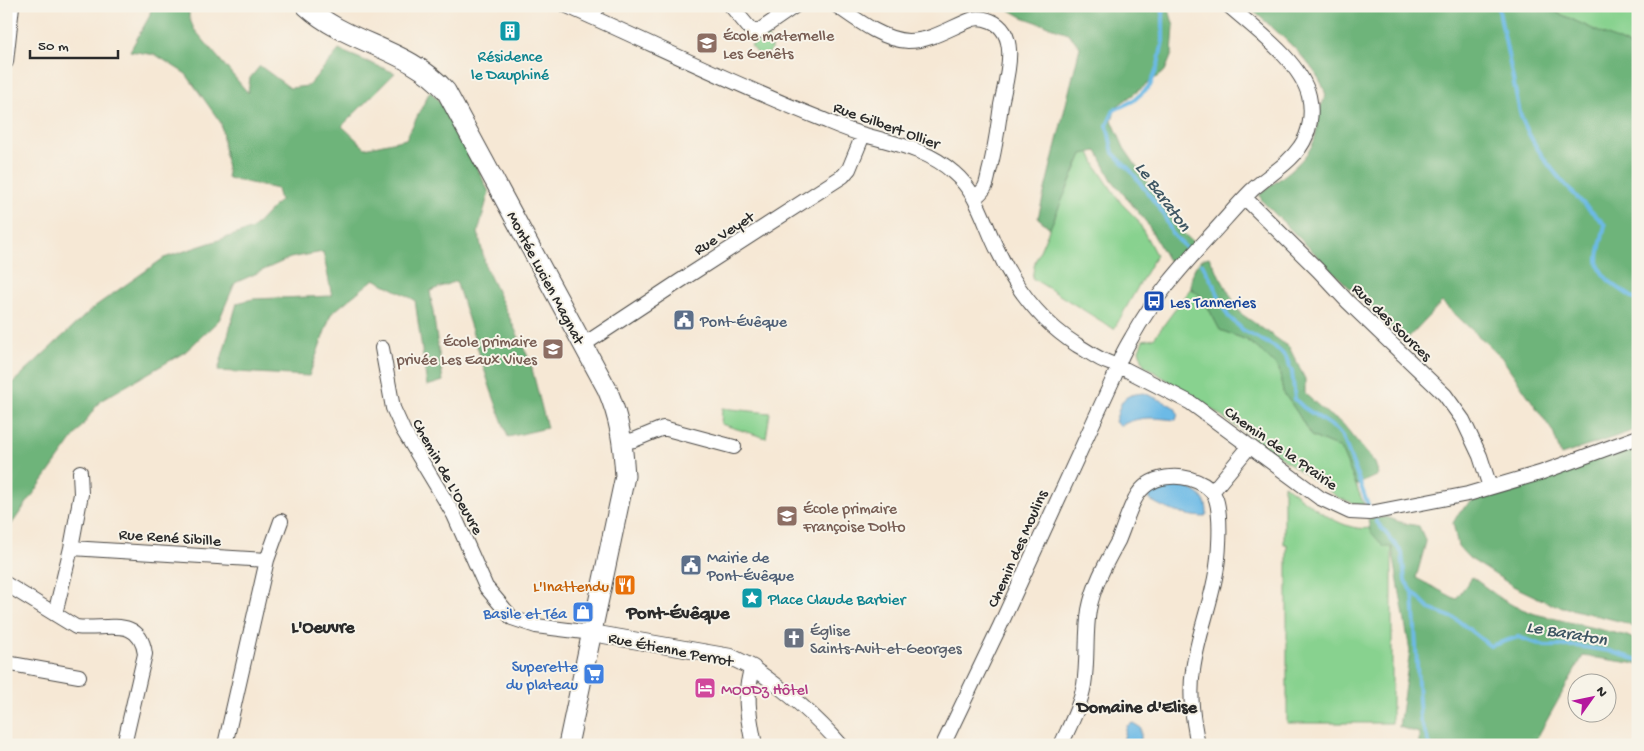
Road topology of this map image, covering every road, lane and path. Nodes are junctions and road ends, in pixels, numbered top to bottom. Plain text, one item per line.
1 (12, 6) edge
2 (306, 6) edge
3 (567, 6) edge
4 (731, 6) edge
5 (795, 6) edge
6 (837, 6) edge
7 (1230, 6) edge
8 (595, 11) edge
9 (6, 62) edge
10 (863, 135) junction
11 (975, 198) junction
12 (1245, 198) junction
13 (583, 345) junction
14 (382, 348) dead end
15 (1117, 365) junction
16 (1638, 437) edge
17 (622, 442) junction
18 (734, 447) dead end
19 (1249, 447) junction
20 (80, 472) dead end
21 (1490, 487) junction
22 (1212, 492) junction
23 (281, 521) dead end
24 (72, 548) junction
25 (267, 560) junction
26 (6, 584) edge
27 (55, 614) junction
28 (592, 633) junction
29 (6, 663) edge
30 (753, 668) junction
31 (79, 676) dead end
32 (124, 745) edge
33 (224, 745) edge
34 (568, 745) edge
35 (754, 745) edge
36 (840, 745) edge
37 (943, 745) edge
38 (1061, 745) edge
39 (1198, 745) edge

1 - 9 street
2 - 13 main road, Montée Lucien Magnat
3 - 8 street, Rue Gilbert Ollier
4 - 5 street
6 - 11 street
7 - 12 street, Chemin des Moulins
8 - 10 street, Rue Gilbert Ollier
10 - 11 street, Rue Gilbert Ollier
10 - 13 street, Rue Veyet
11 - 15 street, Rue Gilbert Ollier
12 - 15 street, Chemin des Moulins
12 - 21 street, Rue des Sources
13 - 17 main road, Montée Lucien Magnat
14 - 28 street, Chemin de L'Oeuvre
15 - 19 street, Chemin de la Prairie
15 - 37 street, Chemin des Moulins
16 - 21 street, Chemin de la Prairie
17 - 18 street
17 - 28 main road, Montée Lucien Magnat
19 - 21 street, Chemin de la Prairie
19 - 22 street
20 - 24 street
22 - 38 street
22 - 39 street
23 - 25 street
24 - 25 street, Rue René Sibille
24 - 27 street
25 - 33 street
26 - 27 street
27 - 32 street
28 - 30 street, Rue Étienne Perrot
28 - 34 main road, Montée Lucien Magnat
29 - 31 street
30 - 35 street
30 - 36 street, Rue Étienne Perrot

